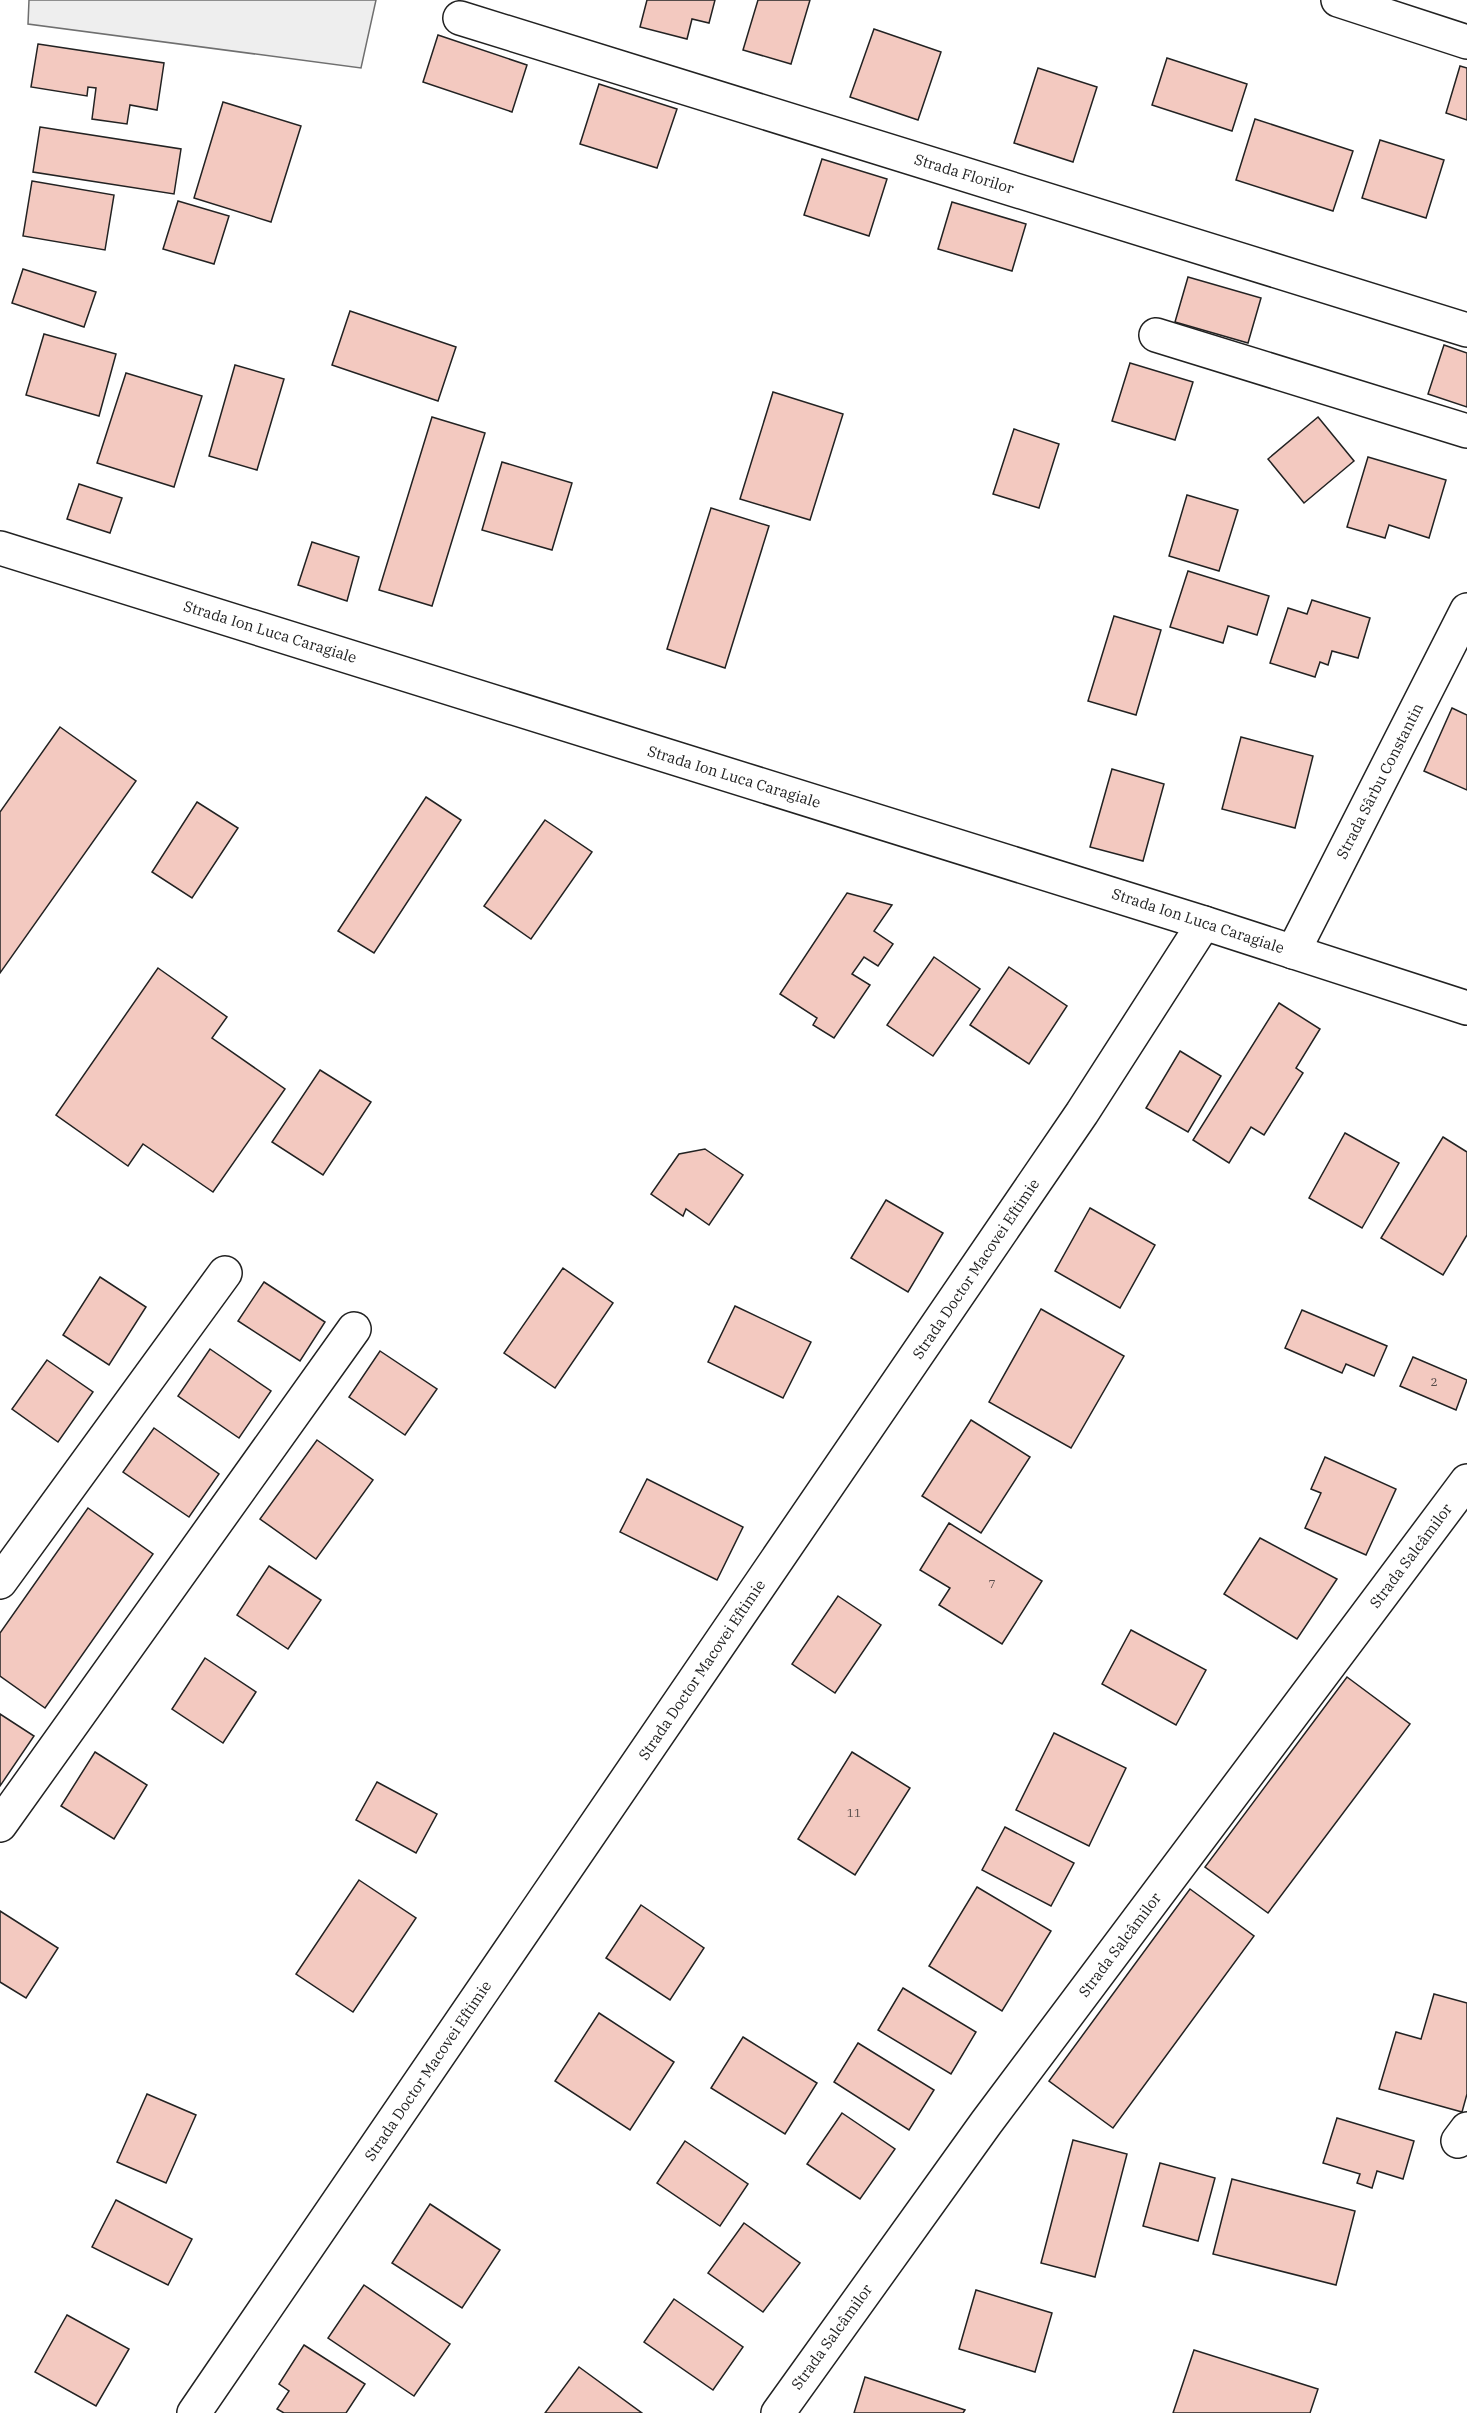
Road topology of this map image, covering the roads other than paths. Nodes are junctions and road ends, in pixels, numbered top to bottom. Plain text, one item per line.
1 (1338, 0) edge
2 (460, 18) dead end
3 (1467, 42) edge
4 (1467, 330) edge
5 (1156, 335) dead end
6 (1467, 431) edge
7 (0, 548) edge
8 (1467, 610) edge
9 (1204, 923) junction
10 (1293, 952) junction
11 (1467, 1008) edge
12 (225, 1273) dead end
13 (354, 1329) dead end
14 (1467, 1481) edge
15 (0, 1582) edge
16 (0, 1825) edge
17 (194, 2413) edge
18 (777, 2413) edge

1 - 3 street
2 - 4 street, Strada Florilor
5 - 6 street
7 - 9 street, Strada Ion Luca Caragiale
8 - 10 street, Strada Sârbu Constantin
9 - 10 street, Strada Ion Luca Caragiale
9 - 17 street, Strada Doctor Macovei Eftimie
10 - 11 street, Strada Ion Luca Caragiale
12 - 15 street
13 - 16 street
14 - 18 street, Strada Salcâmilor

